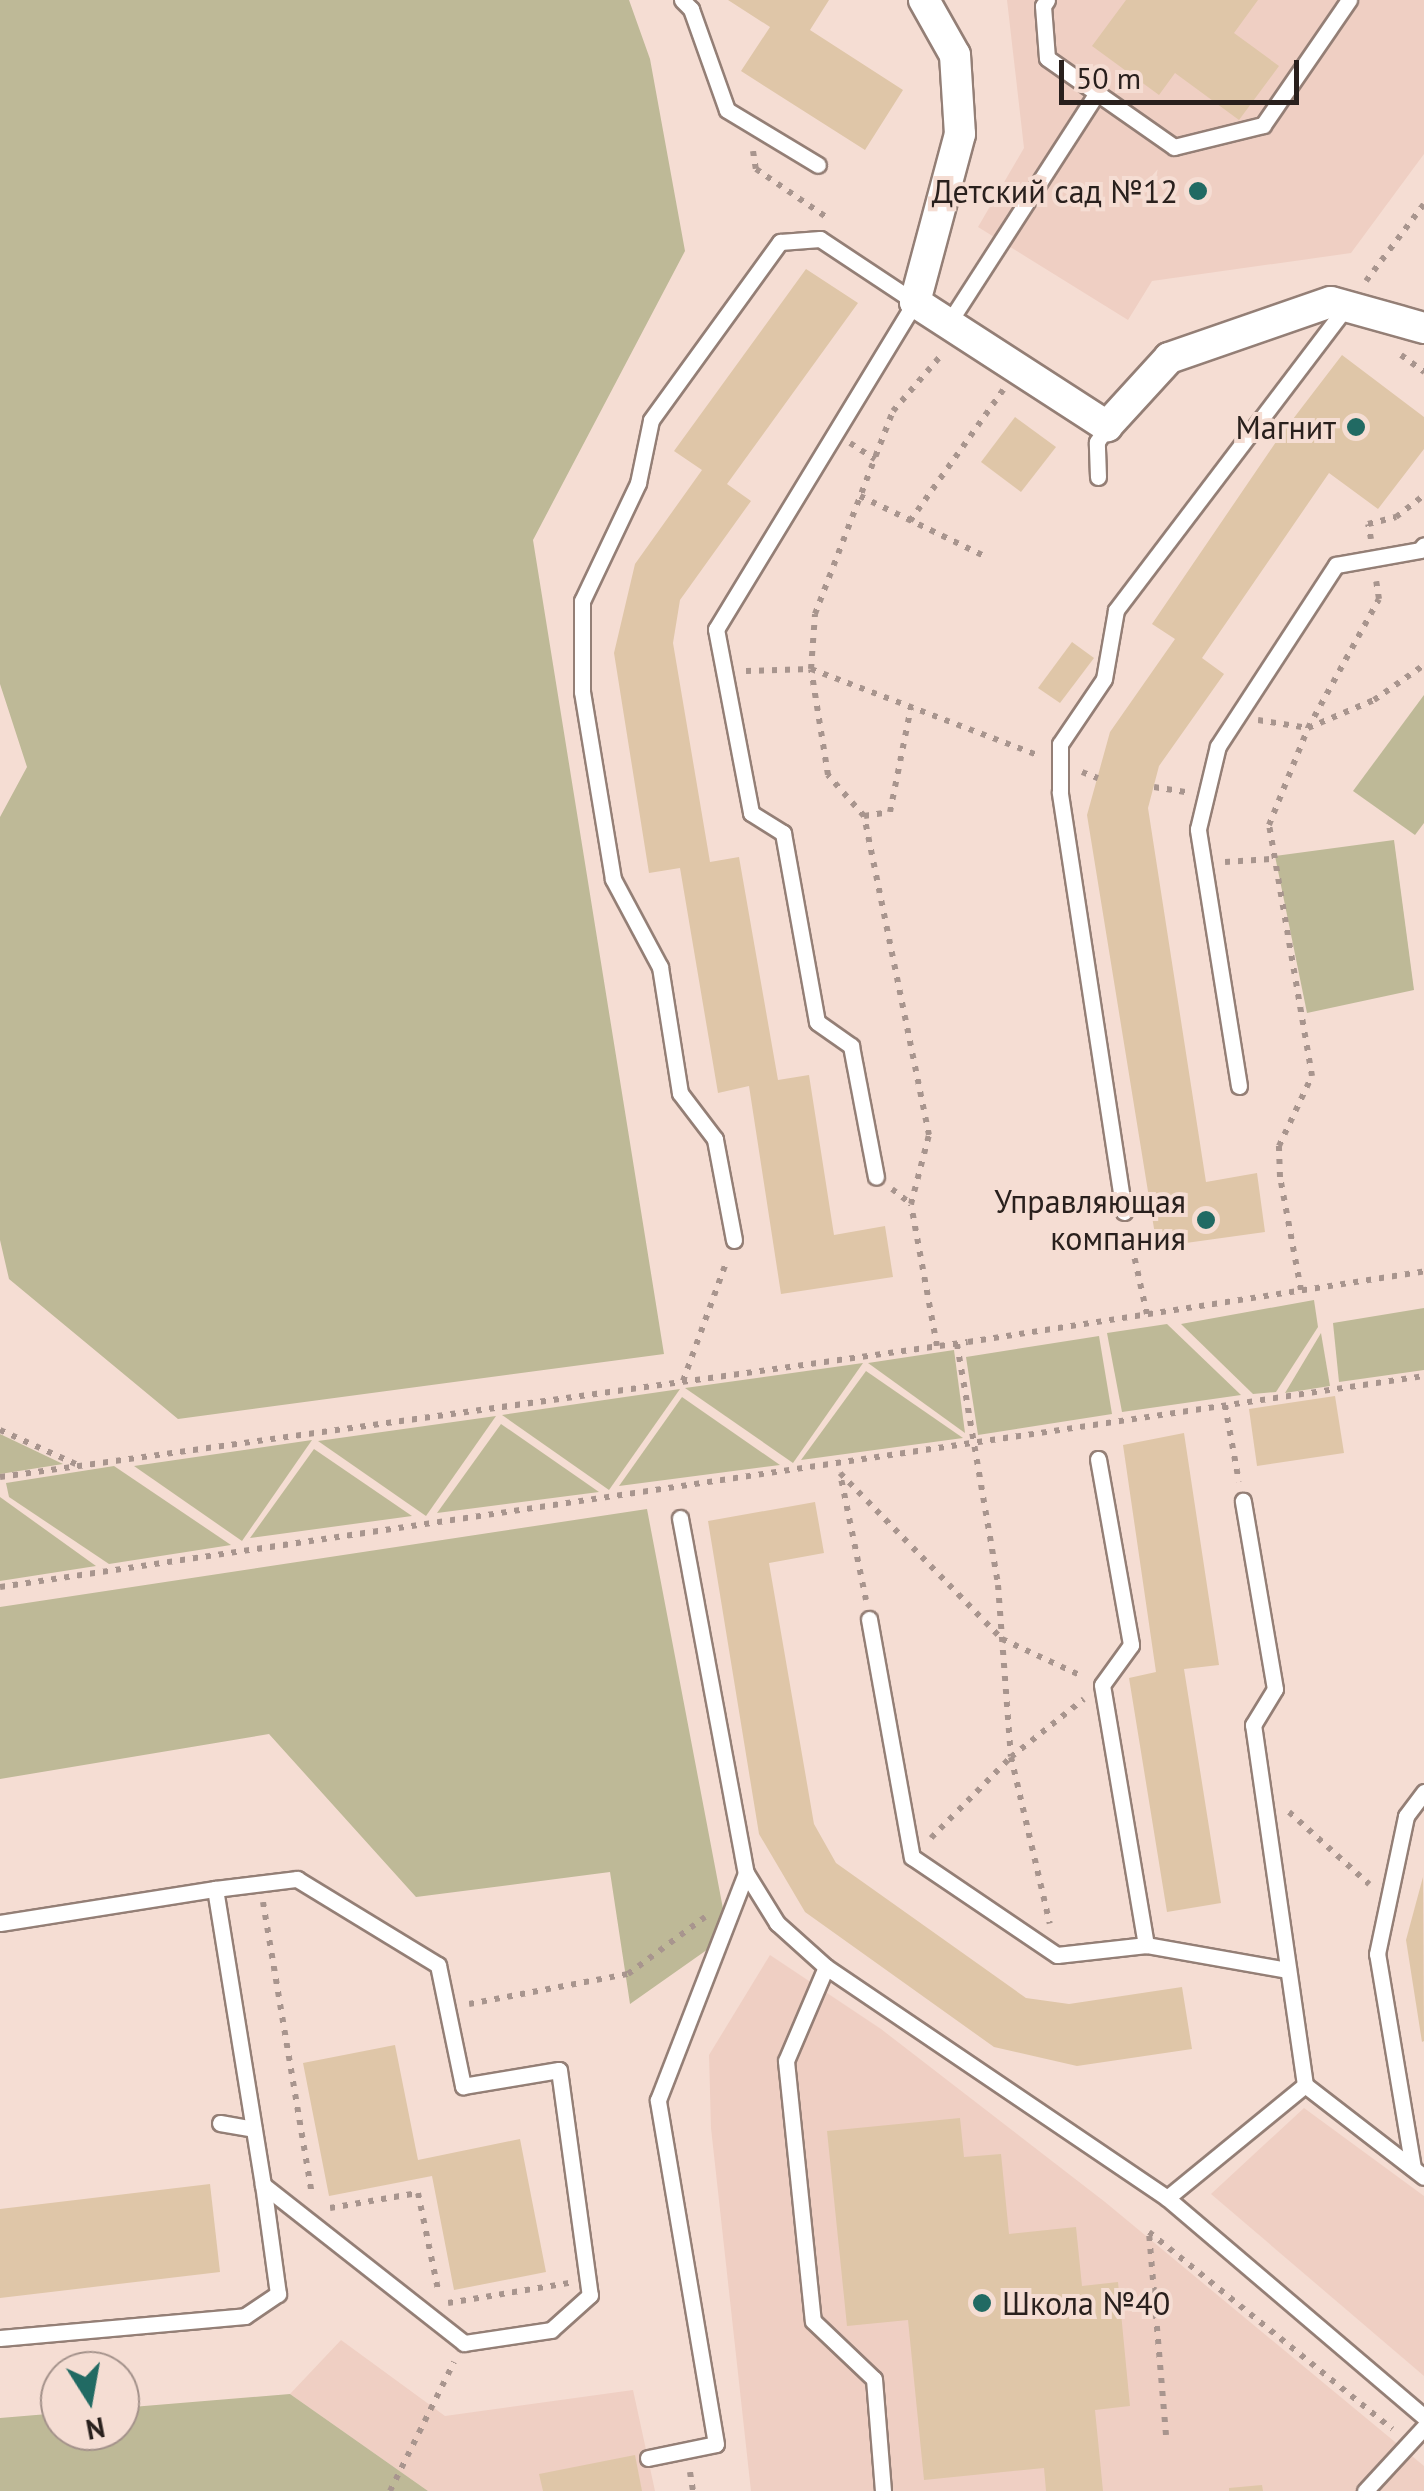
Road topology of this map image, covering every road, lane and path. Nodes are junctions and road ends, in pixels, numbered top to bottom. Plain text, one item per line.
1 (682, 0) edge
2 (924, 0) edge
3 (1047, 0) edge
4 (1349, 0) edge
5 (1095, 96) junction
6 (818, 164) dead end
7 (1424, 204) edge
8 (915, 302) junction
9 (1347, 306) junction
10 (1424, 328) edge
11 (951, 332) junction
12 (1395, 351) dead end
13 (1424, 372) edge
14 (1010, 381) dead end
15 (1107, 426) junction
16 (1098, 476) dead end
17 (1424, 495) edge
18 (860, 496) junction
19 (910, 521) junction
20 (1424, 545) edge
21 (988, 558) dead end
22 (1374, 558) junction
23 (1424, 665) edge
24 (810, 669) junction
25 (724, 672) junction
26 (911, 707) junction
27 (1237, 716) junction
28 (1308, 728) junction
29 (1060, 764) junction
30 (1098, 778) dead end
31 (864, 816) junction
32 (1271, 859) junction
33 (1204, 862) junction
34 (1239, 1086) dead end
35 (876, 1177) dead end
36 (1124, 1212) joint
37 (734, 1240) joint
38 (1424, 1270) edge
39 (1301, 1290) junction
40 (1147, 1314) junction
41 (957, 1344) junction
42 (937, 1346) junction
43 (1424, 1376) edge
44 (683, 1381) junction
45 (1225, 1405) junction
46 (0, 1430) edge
47 (972, 1442) junction
48 (1098, 1459) dead end
49 (837, 1462) junction
50 (77, 1464) junction
51 (840, 1472) junction
52 (0, 1477) edge
53 (1243, 1500) joint
54 (680, 1518) dead end
55 (0, 1586) edge
56 (870, 1619) joint
57 (1002, 1640) junction
58 (1102, 1685) junction
59 (1012, 1757) junction
60 (1262, 1788) junction
61 (1424, 1792) edge
62 (912, 1857) junction
63 (746, 1873) junction
64 (214, 1888) junction
65 (738, 1892) junction
66 (275, 1899) dead end
67 (1388, 1901) junction
68 (0, 1923) edge
69 (1146, 1945) junction
70 (1057, 1954) junction
71 (826, 1967) junction
72 (1288, 1970) junction
73 (447, 2009) junction
74 (1305, 2085) junction
75 (220, 2123) dead end
76 (254, 2129) junction
77 (1419, 2173) edge
78 (262, 2186) junction
79 (1167, 2198) junction
80 (567, 2264) dead end
81 (0, 2338) edge
82 (464, 2342) junction
83 (1424, 2418) edge
84 (1424, 2427) edge
85 (1166, 2436) dead end
86 (1409, 2444) junction
87 (648, 2458) dead end
88 (390, 2491) edge
89 (883, 2491) edge
90 (1364, 2491) edge

1 - 6 lane
2 - 8 street
3 - 5 lane
4 - 5 lane
5 - 11 lane
7 - 9 path
8 - 11 street
8 - 25 lane
8 - 37 lane
9 - 10 street
9 - 15 street
9 - 29 lane
11 - 15 street
11 - 18 path
12 - 13 path
14 - 19 path
15 - 16 lane
17 - 22 path
18 - 19 path
18 - 24 path
19 - 21 path
20 - 22 lane
22 - 27 lane
22 - 28 path
23 - 28 path
24 - 25 path
24 - 26 path
24 - 31 path
25 - 35 lane
26 - 29 path
26 - 31 path
27 - 28 path
27 - 33 lane
28 - 32 path
29 - 30 path
29 - 36 lane
31 - 42 path
32 - 33 path
32 - 39 path
33 - 34 lane
36 - 40 path
37 - 44 path
38 - 39 path
39 - 40 path
40 - 41 path
41 - 42 path
41 - 47 path
42 - 44 path
43 - 45 path
44 - 50 path
45 - 47 path
45 - 53 path
46 - 50 path
47 - 49 path
47 - 57 path
48 - 58 lane
49 - 51 path
49 - 55 path
50 - 52 path
51 - 56 path
51 - 57 path
53 - 60 lane
54 - 63 lane
56 - 62 lane
57 - 58 path
57 - 59 path
58 - 59 path
58 - 69 lane
59 - 62 path
59 - 70 path
60 - 67 path
60 - 72 lane
61 - 67 lane
62 - 70 lane
63 - 65 lane
63 - 71 lane
64 - 68 lane
64 - 73 lane
64 - 76 lane
65 - 73 path
65 - 87 lane
66 - 80 path
67 - 77 lane
69 - 70 lane
69 - 72 lane
71 - 79 lane
71 - 89 lane
72 - 74 lane
73 - 82 lane
74 - 77 lane
74 - 79 lane
75 - 76 lane
76 - 78 lane
78 - 81 lane
78 - 82 lane
79 - 83 lane
82 - 88 path
84 - 86 lane
85 - 86 path
86 - 90 lane

